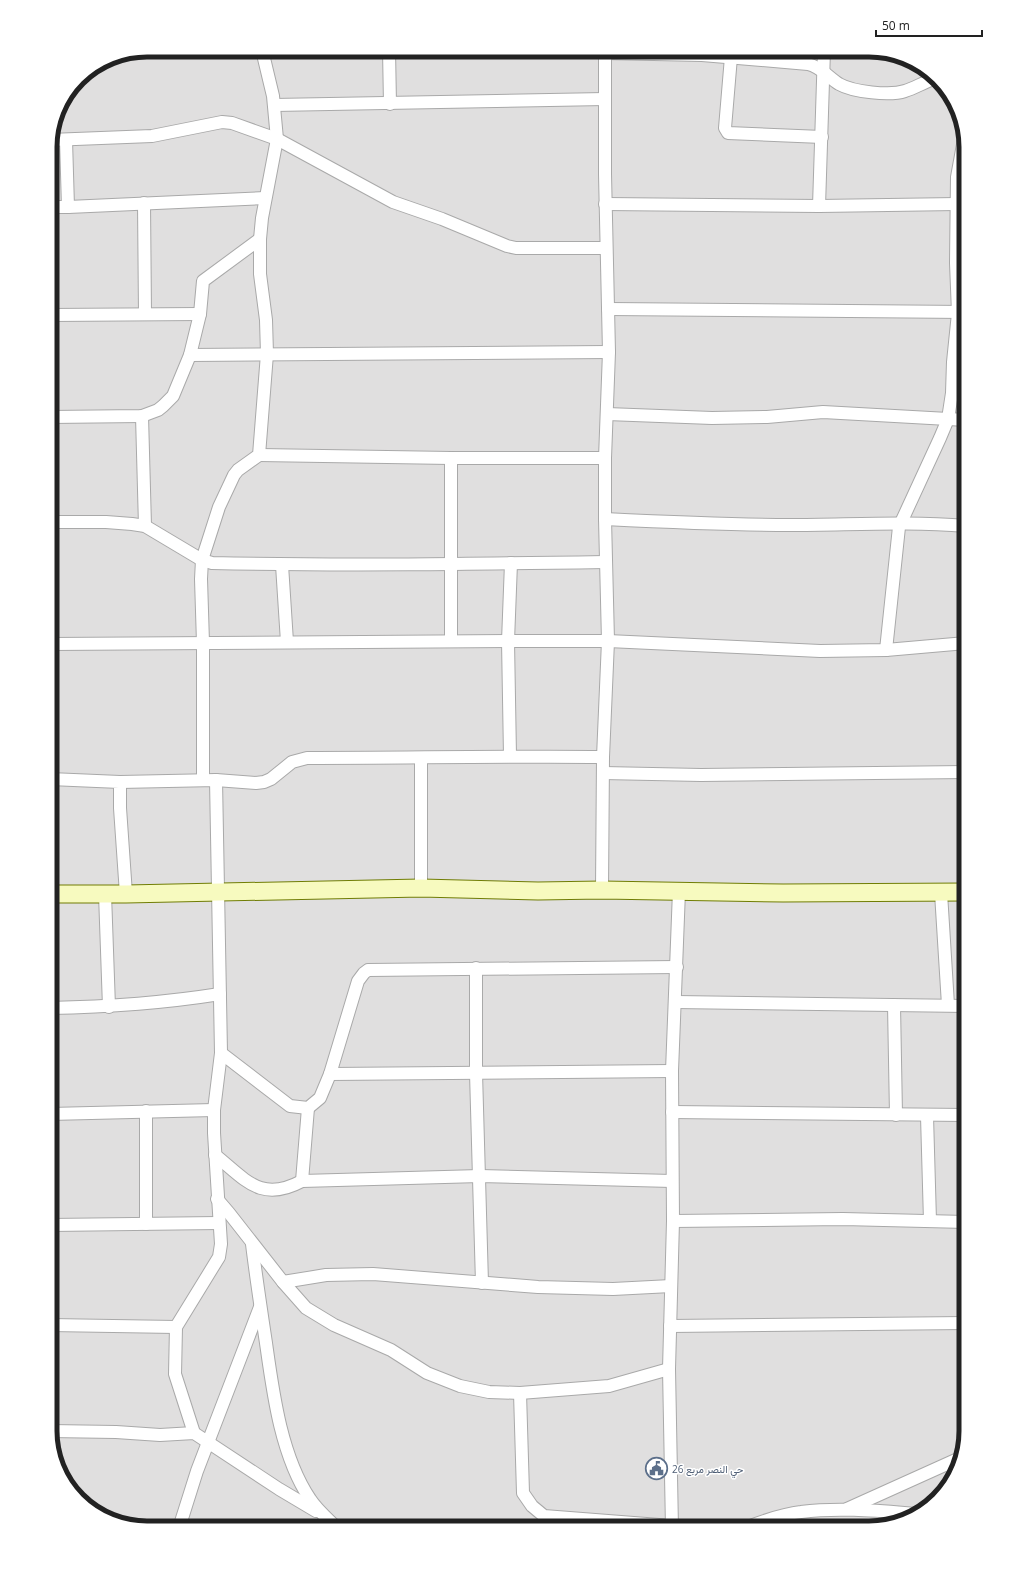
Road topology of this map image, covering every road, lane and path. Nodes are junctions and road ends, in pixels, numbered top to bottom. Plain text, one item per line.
1 (264, 57) edge
2 (389, 57) edge
3 (605, 57) edge
4 (731, 57) joint
5 (824, 57) edge
6 (823, 72) junction
7 (930, 81) edge
8 (605, 99) junction
9 (390, 104) junction
10 (274, 105) junction
11 (822, 137) junction
12 (277, 139) junction
13 (57, 140) edge
14 (66, 140) junction
15 (959, 166) edge
16 (265, 198) junction
17 (144, 203) junction
18 (605, 204) junction
19 (957, 204) junction
20 (819, 206) junction
21 (57, 207) edge
22 (68, 207) junction
23 (260, 239) junction
24 (606, 248) junction
25 (959, 288) edge
26 (608, 309) junction
27 (959, 313) edge
28 (144, 314) junction
29 (200, 314) junction
30 (57, 315) edge
31 (959, 329) edge
32 (609, 352) junction
33 (267, 354) junction
34 (190, 355) junction
35 (607, 414) junction
36 (142, 416) junction
37 (57, 417) edge
38 (948, 419) junction
39 (959, 420) edge
40 (260, 455) junction
41 (451, 458) junction
42 (604, 458) junction
43 (604, 519) junction
44 (57, 522) edge
45 (901, 522) junction
46 (145, 526) junction
47 (959, 526) edge
48 (202, 560) junction
49 (605, 562) junction
50 (511, 563) junction
51 (282, 565) junction
52 (451, 565) junction
53 (508, 640) junction
54 (450, 641) junction
55 (608, 641) junction
56 (287, 642) junction
57 (203, 643) junction
58 (57, 644) edge
59 (959, 644) edge
60 (886, 650) junction
61 (510, 756) junction
62 (603, 757) junction
63 (421, 758) junction
64 (959, 772) edge
65 (603, 773) junction
66 (57, 778) edge
67 (210, 780) junction
68 (120, 782) junction
69 (421, 888) junction
70 (602, 890) junction
71 (218, 891) junction
72 (679, 891) junction
73 (959, 892) edge
74 (941, 893) junction
75 (57, 894) edge
76 (105, 894) junction
77 (126, 894) junction
78 (677, 967) junction
79 (476, 968) junction
80 (220, 994) junction
81 (676, 1002) junction
82 (894, 1005) junction
83 (948, 1005) junction
84 (959, 1006) edge
85 (109, 1007) junction
86 (57, 1008) edge
87 (221, 1053) junction
88 (672, 1071) junction
89 (476, 1073) junction
90 (330, 1074) junction
91 (308, 1108) junction
92 (214, 1110) junction
93 (146, 1111) junction
94 (672, 1112) junction
95 (57, 1114) edge
96 (896, 1115) junction
97 (959, 1115) edge
98 (927, 1116) junction
99 (215, 1155) junction
100 (480, 1176) junction
101 (302, 1181) junction
102 (672, 1181) junction
103 (217, 1199) junction
104 (673, 1221) junction
105 (930, 1222) junction
106 (959, 1222) edge
107 (220, 1223) junction
108 (57, 1224) edge
109 (146, 1224) junction
110 (252, 1242) junction
111 (283, 1282) junction
112 (482, 1283) junction
113 (671, 1286) junction
114 (260, 1306) junction
115 (959, 1323) edge
116 (57, 1325) edge
117 (670, 1326) junction
118 (176, 1327) junction
119 (669, 1369) junction
120 (520, 1394) junction
121 (57, 1431) edge
122 (194, 1433) junction
123 (209, 1442) junction
124 (954, 1461) edge
125 (846, 1509) junction
126 (906, 1513) edge
127 (323, 1515) junction
128 (181, 1521) edge
129 (329, 1521) edge
130 (602, 1521) edge
131 (671, 1521) edge
132 (762, 1521) edge

1 - 10 street
2 - 9 street
3 - 8 street
4 - 6 street
4 - 11 street
5 - 6 street
6 - 7 street
6 - 11 street
8 - 9 street
8 - 18 street
9 - 10 street
10 - 12 street
11 - 20 street
12 - 14 street
12 - 16 street
12 - 24 street
13 - 14 street
14 - 22 street
15 - 19 street
16 - 17 street
16 - 23 street
17 - 22 street
17 - 28 street
18 - 20 street
18 - 24 street
19 - 20 street
19 - 25 street
21 - 22 street
23 - 29 street
23 - 33 street
24 - 26 street
26 - 27 street
26 - 32 street
28 - 29 street
28 - 30 street
29 - 34 street
31 - 38 street
32 - 33 street
32 - 35 street
33 - 34 street
33 - 40 street
34 - 36 street
35 - 38 street
35 - 42 street
36 - 37 street
36 - 46 street
38 - 39 street
38 - 45 street
40 - 41 street
40 - 48 street
41 - 42 street
41 - 52 street
42 - 43 street
43 - 45 street
43 - 49 street
44 - 46 street
45 - 47 street
45 - 60 street
46 - 48 street
48 - 51 street
48 - 57 street
49 - 50 street
49 - 55 street
50 - 52 street
50 - 53 street
51 - 52 street
51 - 56 street
52 - 54 street
53 - 54 street
53 - 55 street
53 - 61 street
54 - 56 street
55 - 60 street
55 - 62 street
56 - 57 street
57 - 58 street
57 - 67 street
59 - 60 street
61 - 62 street
61 - 63 street
62 - 65 street
63 - 67 street
63 - 69 street
64 - 65 street
65 - 70 street
66 - 68 street
67 - 68 street
67 - 71 street
68 - 77 street
69 - 70 street
69 - 71 street
70 - 72 street
71 - 77 street
71 - 80 street
72 - 74 street
72 - 78 street
73 - 74 street
74 - 83 street
75 - 76 street
76 - 77 street
76 - 85 street
78 - 79 street
78 - 81 street
79 - 89 street
79 - 90 street
80 - 85 street
80 - 87 street
81 - 82 street
81 - 88 street
82 - 83 street
82 - 96 street
83 - 84 street
85 - 86 street
87 - 91 street
87 - 92 street
88 - 89 street
88 - 94 street
89 - 90 street
89 - 100 street
90 - 91 street
91 - 101 street
92 - 93 street
92 - 99 street
93 - 95 street
93 - 109 street
94 - 96 street
94 - 102 street
96 - 98 street
97 - 98 street
98 - 105 street
99 - 101 street
99 - 103 street
100 - 101 street
100 - 102 street
100 - 112 street
102 - 104 street
103 - 107 street
103 - 110 street
104 - 105 street
104 - 113 street
105 - 106 street
107 - 109 street
107 - 118 street
108 - 109 street
110 - 111 street
110 - 114 street
111 - 112 street
111 - 120 street
112 - 113 street
113 - 117 street
114 - 123 street
114 - 127 street
115 - 117 street
116 - 118 street
117 - 119 street
118 - 122 street
119 - 120 street
119 - 131 street
120 - 130 street
121 - 122 street
122 - 123 street
123 - 127 street
123 - 128 street
124 - 125 street
125 - 126 street
125 - 132 street
127 - 129 street

